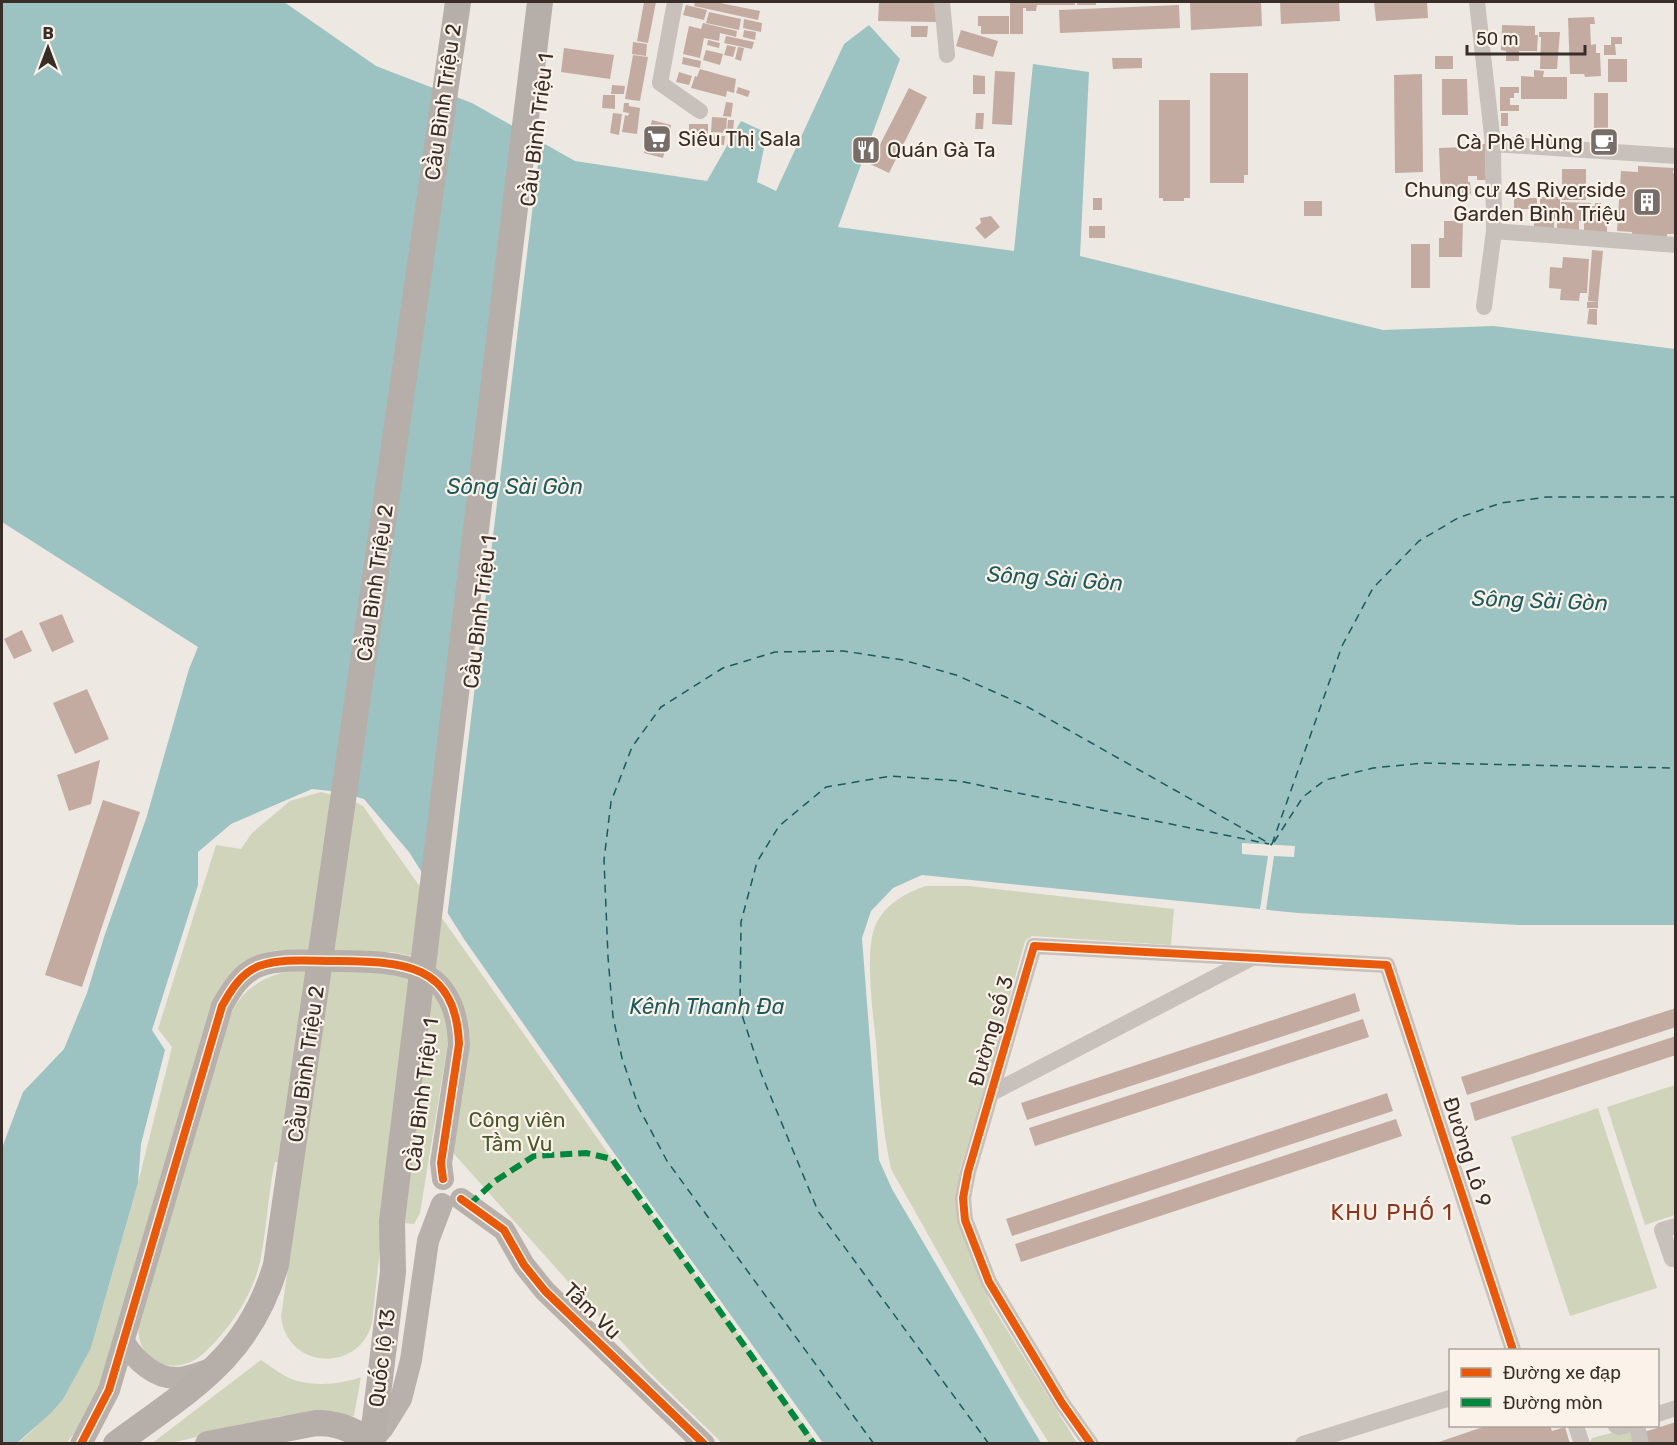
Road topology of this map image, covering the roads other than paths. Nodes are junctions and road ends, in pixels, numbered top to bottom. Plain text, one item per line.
1 (458, 2) edge
2 (540, 2) edge
3 (553, 2) edge
4 (675, 2) edge
5 (942, 2) edge
6 (1477, 2) edge
7 (947, 55) dead end
8 (700, 111) dead end
9 (1493, 144) junction
10 (1676, 156) edge
11 (1494, 231) junction
12 (1676, 245) edge
13 (1484, 307) dead end
14 (1250, 958) junction
15 (1387, 965) joint
16 (992, 1093) junction
17 (452, 1202) junction
18 (400, 1222) junction
19 (1676, 1226) edge
20 (1676, 1258) edge
21 (124, 1342) junction
22 (1513, 1349) edge
23 (217, 1367) junction
24 (1449, 1398) edge
25 (1676, 1408) edge
26 (1659, 1414) edge
27 (1577, 1427) edge
28 (1637, 1427) edge
29 (372, 1442) edge
30 (81, 1443) edge
31 (116, 1443) edge
32 (208, 1443) edge
33 (704, 1443) edge
34 (1091, 1443) edge
35 (1303, 1443) edge
36 (1582, 1443) edge
37 (1641, 1443) edge

1 - 23 main road, Cầu Bình Triệu 2
2 - 18 main road, Cầu Bình Triệu 1
3 - 18 main road, Cầu Bình Triệu 1
4 - 8 street
5 - 7 street
6 - 9 street
9 - 10 street
9 - 11 street
11 - 12 street
11 - 13 street
14 - 15 street, Đường số 3
14 - 16 street
14 - 16 street, Đường số 3
15 - 22 street, Đường Lô 9
16 - 34 street, Đường số 3
17 - 21 street
17 - 29 street
17 - 33 street, Tầm Vu
18 - 29 main road, Quốc lộ 13
19 - 20 street
21 - 23 street
21 - 30 street
23 - 31 main road, Cầu Bình Triệu 2
24 - 35 street
25 - 26 street
27 - 36 street
28 - 37 street
29 - 32 main road

